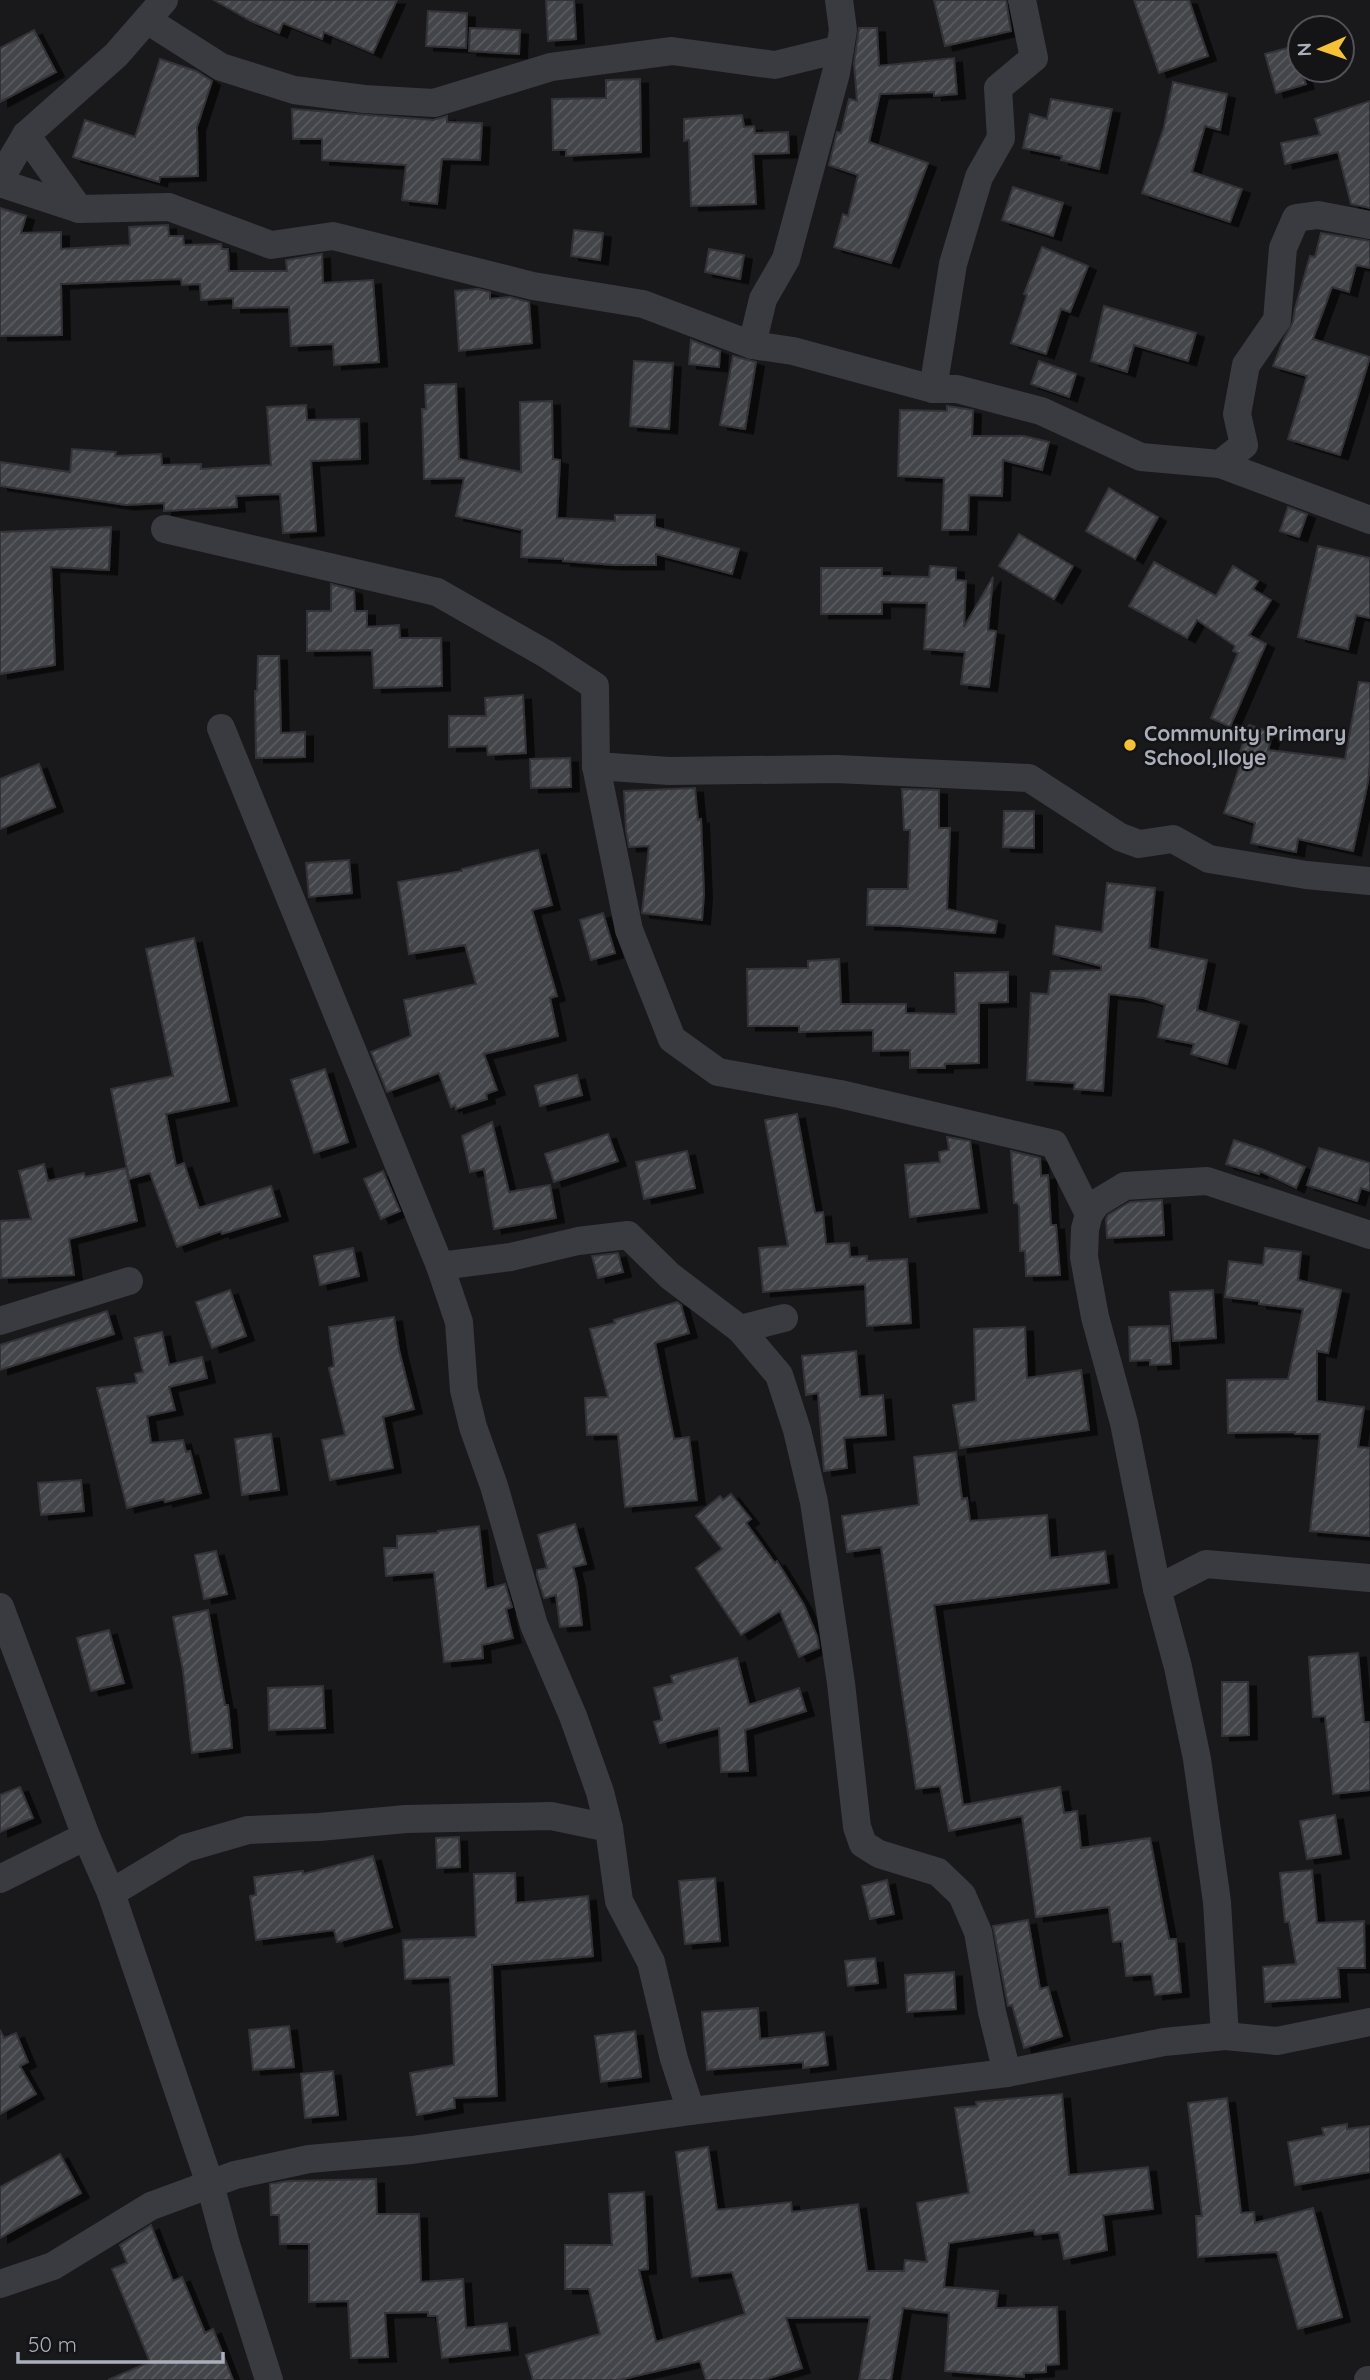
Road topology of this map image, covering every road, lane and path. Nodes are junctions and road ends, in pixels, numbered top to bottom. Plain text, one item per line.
1 (839, 0) edge
2 (1022, 0) edge
3 (155, 10) edge
4 (840, 49) junction
5 (26, 135) junction
6 (0, 181) edge
7 (79, 209) junction
8 (1370, 225) edge
9 (752, 345) junction
10 (933, 389) junction
11 (1220, 464) junction
12 (1370, 520) edge
13 (165, 529) dead end
14 (221, 728) dead end
15 (596, 766) junction
16 (1370, 881) edge
17 (1089, 1214) junction
18 (1370, 1235) edge
19 (440, 1266) junction
20 (129, 1281) dead end
21 (784, 1318) dead end
22 (0, 1321) edge
23 (740, 1329) junction
24 (1370, 1578) edge
25 (1157, 1589) junction
26 (0, 1607) edge
27 (600, 1792) junction
28 (551, 1816) junction
29 (609, 1828) junction
30 (86, 1836) junction
31 (0, 1878) edge
32 (111, 1893) junction
33 (1370, 2022) edge
34 (1225, 2036) junction
35 (1007, 2073) junction
36 (691, 2111) junction
37 (210, 2184) junction
38 (0, 2284) edge
39 (269, 2380) edge

1 - 4 street
2 - 10 street
3 - 4 street
3 - 5 street
4 - 9 street
5 - 6 street
5 - 7 street
6 - 7 street
7 - 9 street
8 - 11 street
9 - 10 street
10 - 11 street
11 - 12 street
13 - 15 street
14 - 19 street
15 - 16 street
15 - 17 street
17 - 18 street
17 - 25 street
19 - 23 street
19 - 27 street
20 - 22 street
21 - 23 street
23 - 35 street
24 - 25 street
25 - 34 street
26 - 30 street
27 - 28 street
27 - 29 street
28 - 29 street
28 - 32 street
29 - 36 street
30 - 31 street
30 - 32 street
32 - 37 street
33 - 34 street
34 - 35 street
35 - 36 street
36 - 37 street
37 - 38 street
37 - 39 street

